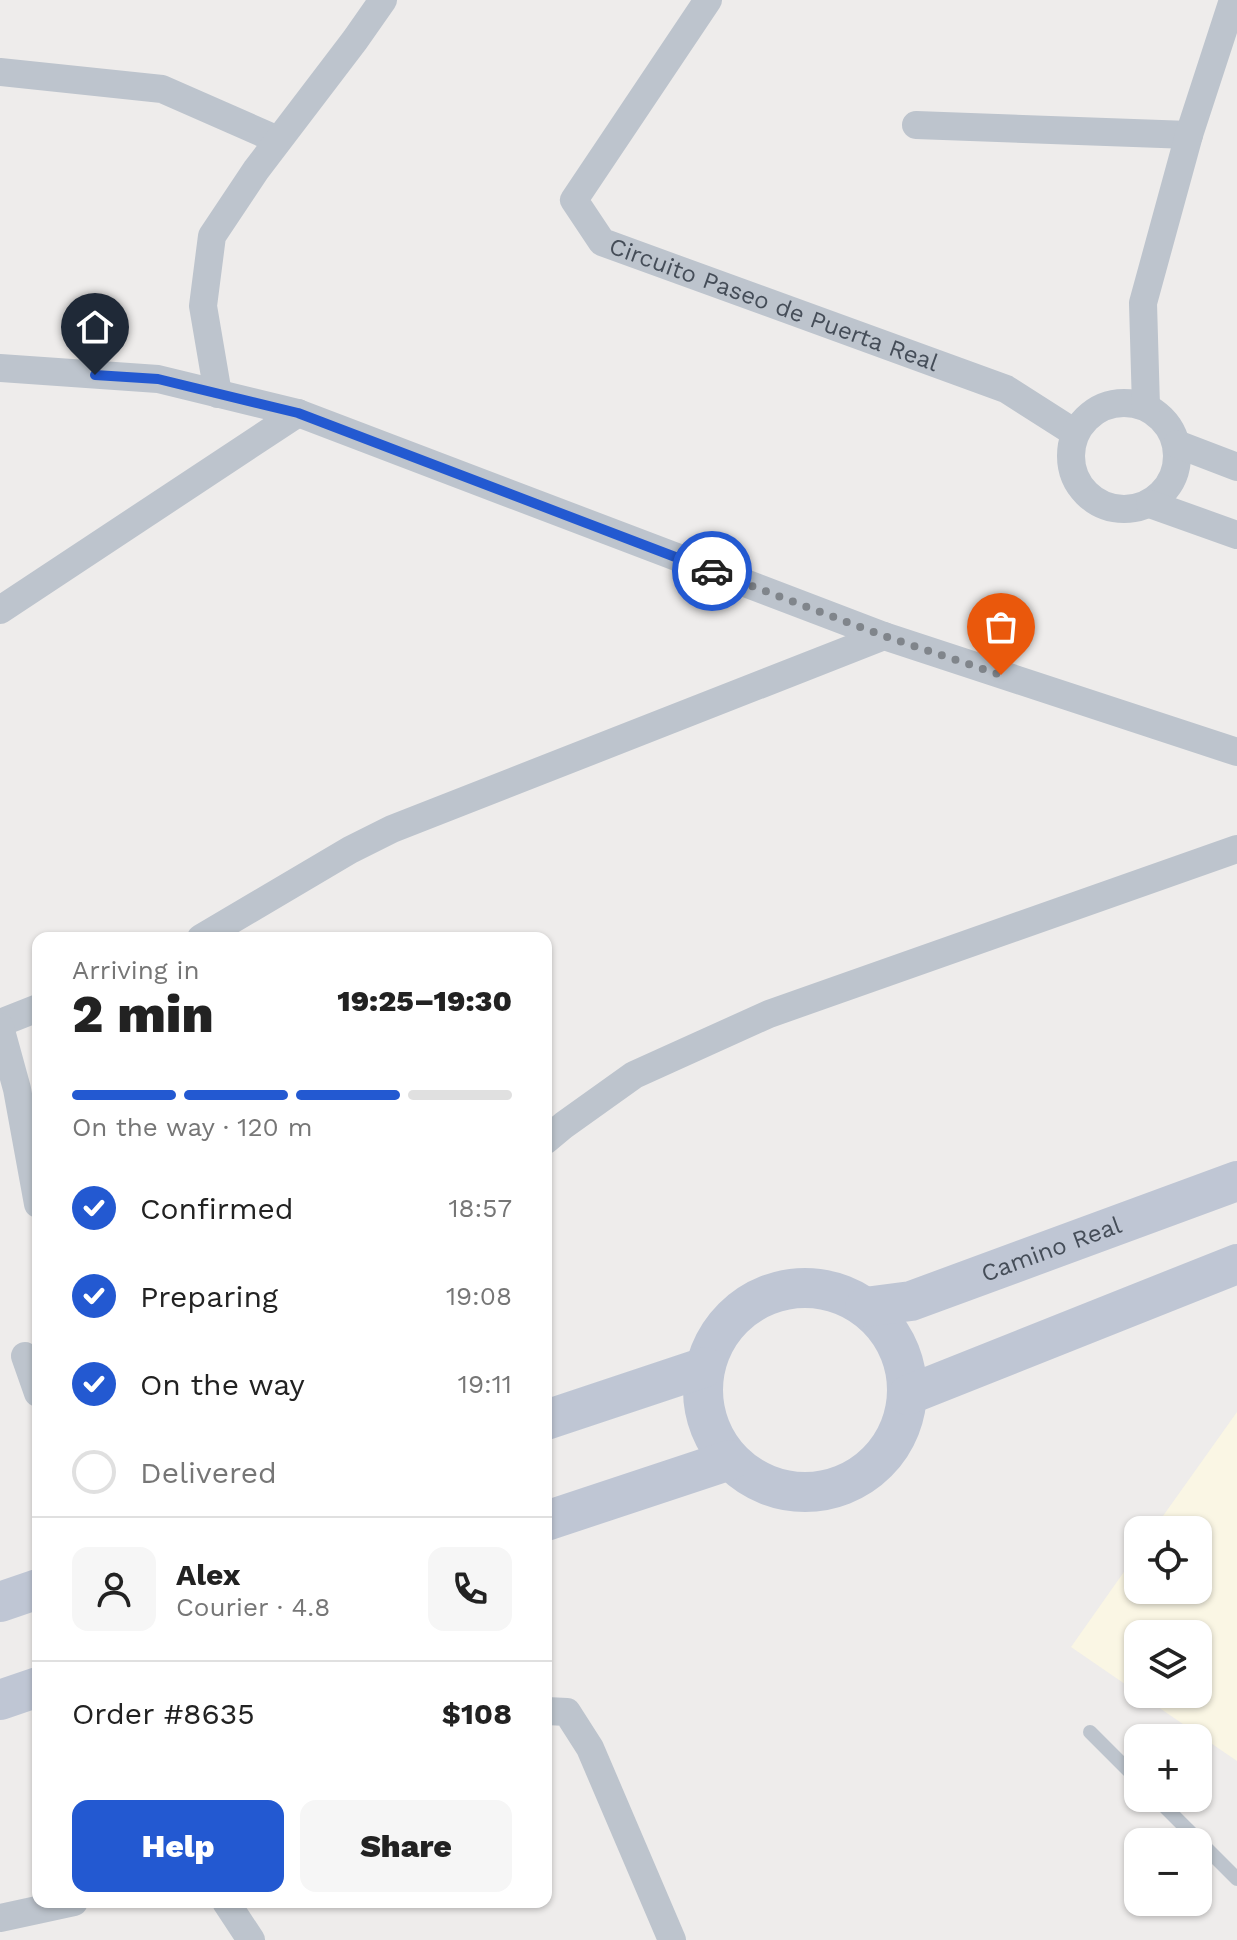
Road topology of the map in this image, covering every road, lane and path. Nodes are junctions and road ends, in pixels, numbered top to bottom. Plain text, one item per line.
1 (383, 0) edge
2 (708, 0) edge
3 (1233, 0) edge
4 (0, 72) edge
5 (916, 125) dead end
6 (1189, 135) junction
7 (278, 140) junction
8 (0, 368) edge
9 (218, 394) junction
10 (1146, 407) junction
11 (298, 413) junction
12 (1075, 433) junction
13 (1177, 444) junction
14 (1237, 467) edge
15 (1150, 504) junction
16 (1237, 535) edge
17 (0, 610) edge
18 (884, 636) junction
19 (1237, 752) edge
20 (1237, 849) edge
21 (211, 932) edge
22 (32, 1011) edge
23 (0, 1025) edge
24 (552, 1135) edge
25 (32, 1171) edge
26 (1237, 1181) edge
27 (1237, 1264) edge
28 (865, 1307) junction
29 (21, 1357) edge
30 (705, 1367) junction
31 (32, 1380) edge
32 (908, 1395) junction
33 (552, 1418) edge
34 (730, 1460) junction
35 (552, 1519) edge
36 (32, 1591) edge
37 (0, 1602) edge
38 (32, 1689) edge
39 (0, 1700) edge
40 (552, 1711) edge
41 (1090, 1732) dead end
42 (1124, 1766) edge
43 (1170, 1812) edge
44 (1237, 1879) edge
45 (46, 1908) edge
46 (230, 1908) edge
47 (0, 1918) edge
48 (251, 1940) edge
49 (672, 1940) edge

1 - 7 street
2 - 12 street, Circuito Paseo de Puerta Real
3 - 6 street
4 - 7 street
5 - 6 street
6 - 10 street
7 - 9 street
8 - 9 street
9 - 11 street
10 - 12 street
10 - 13 street
11 - 17 street
11 - 18 street
12 - 15 street
13 - 14 street
13 - 15 street
15 - 16 street
18 - 19 street
18 - 21 street
20 - 24 street
22 - 23 street
23 - 25 street
26 - 28 main road, Camino Real
27 - 32 main road
28 - 30 main road
28 - 32 main road
29 - 31 street
30 - 33 main road
30 - 34 main road
32 - 34 main road
34 - 35 main road
36 - 37 main road
38 - 39 main road
40 - 49 street
41 - 42 lane
43 - 44 lane
45 - 47 street
46 - 48 street

